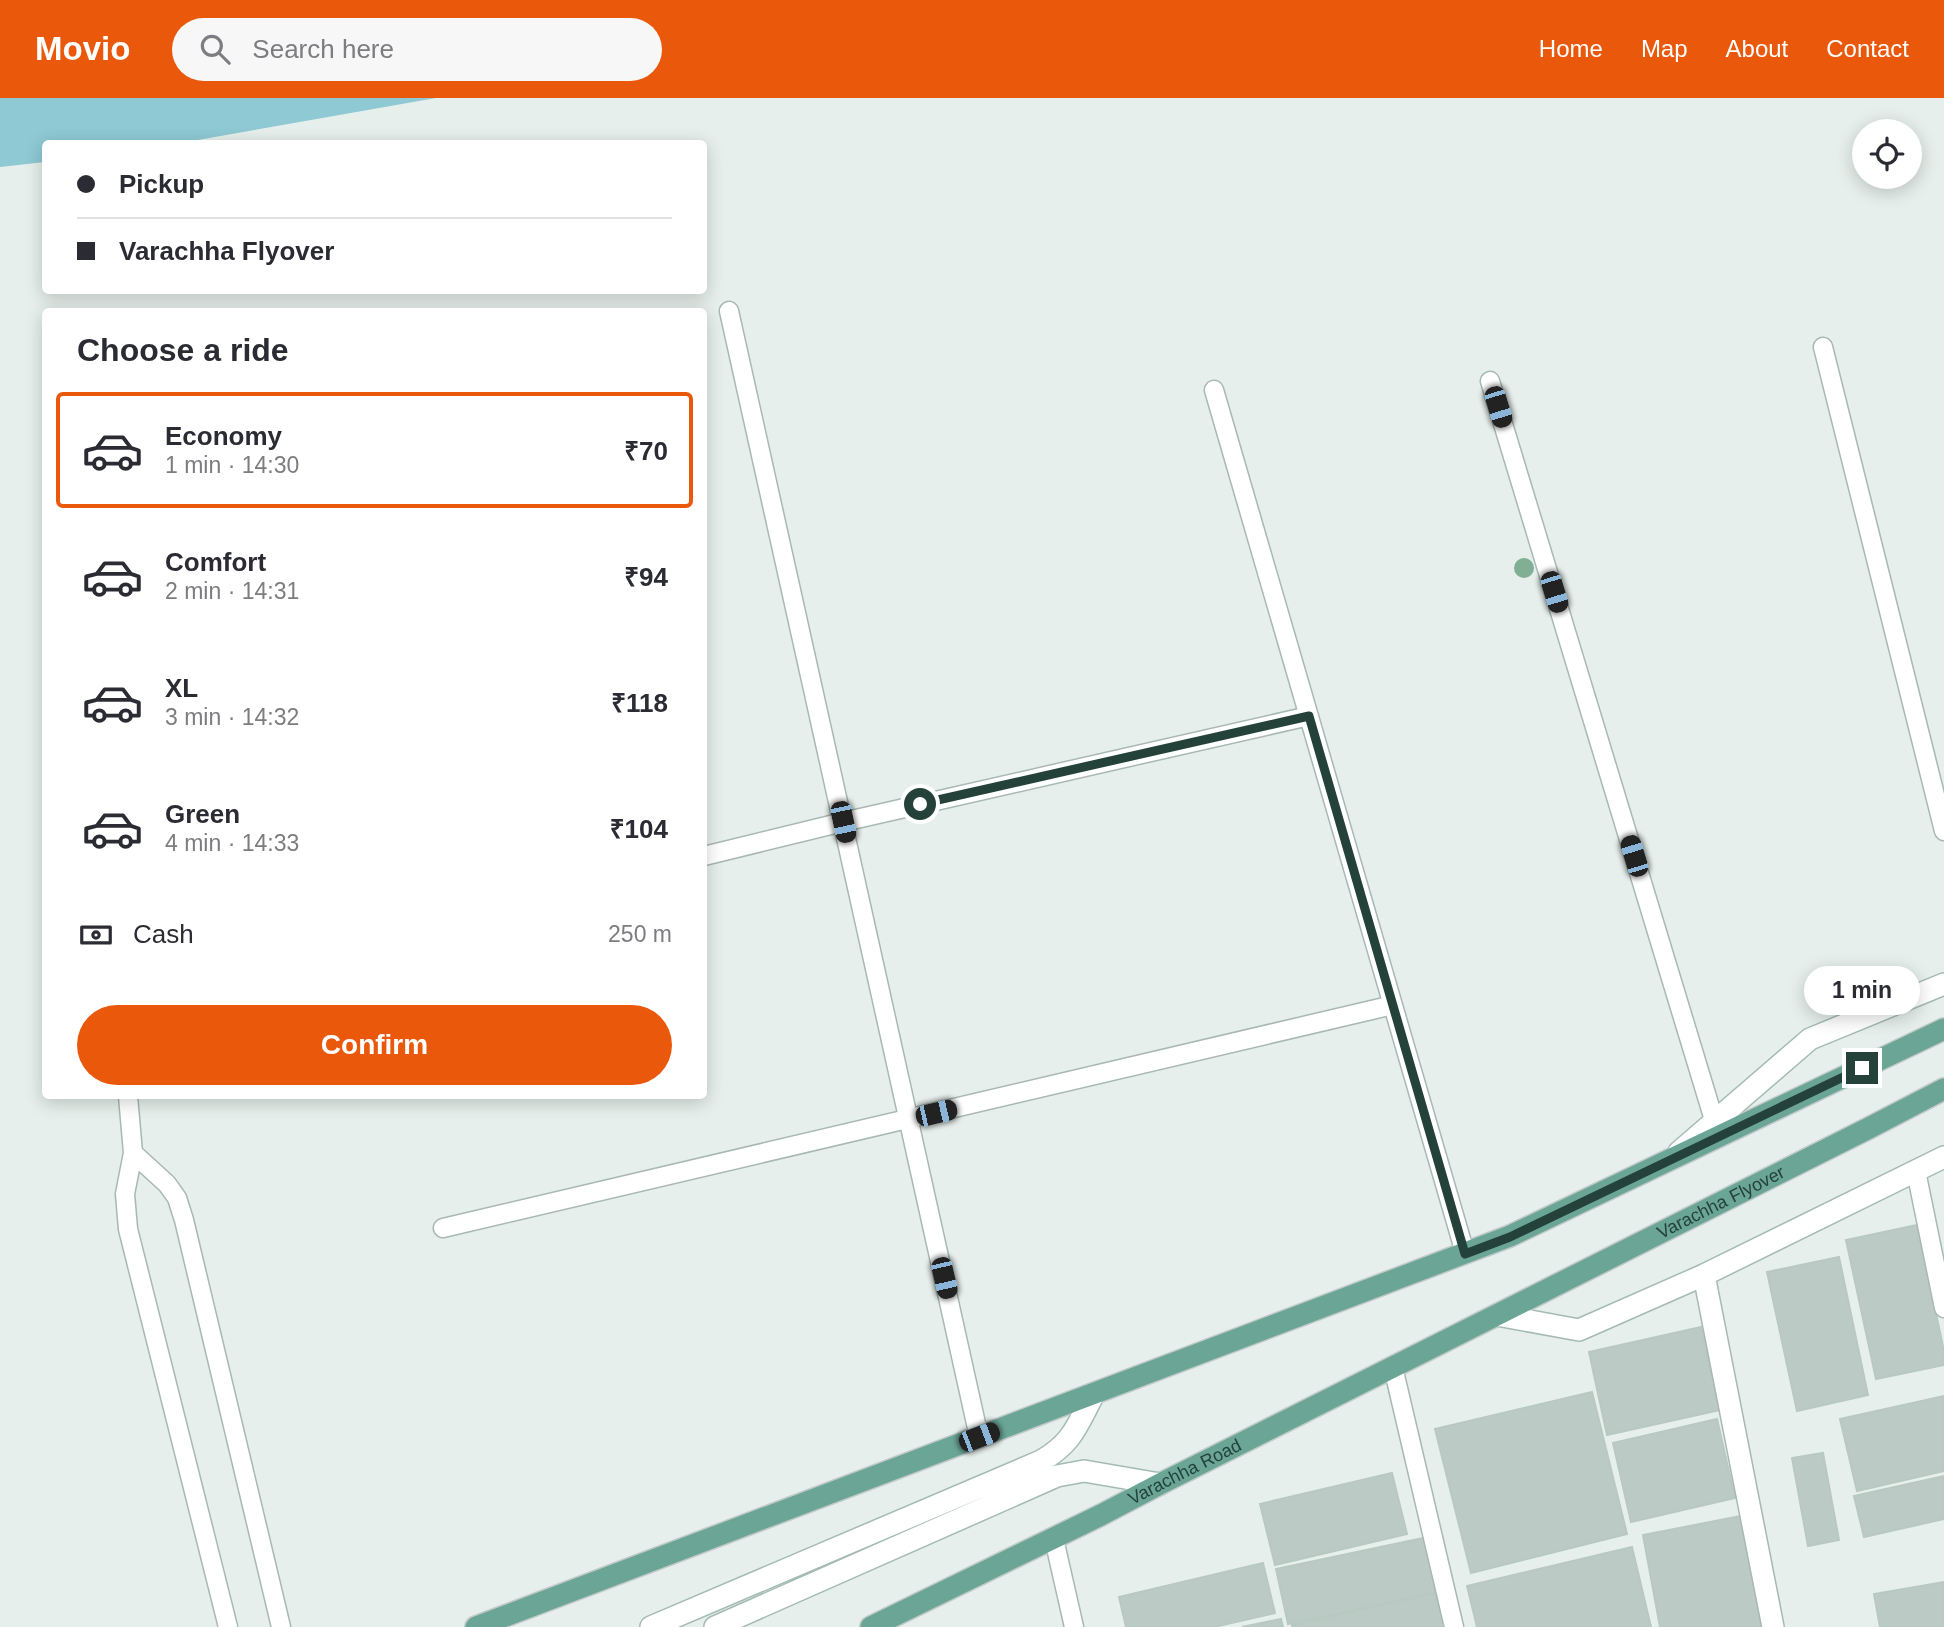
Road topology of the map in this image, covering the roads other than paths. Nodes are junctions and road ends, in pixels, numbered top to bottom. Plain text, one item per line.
1 (729, 311) dead end
2 (1823, 347) dead end
3 (1490, 381) dead end
4 (1214, 390) dead end
5 (1309, 716) junction
6 (843, 822) junction
7 (1944, 831) edge
8 (707, 855) edge
9 (1944, 984) edge
10 (1393, 1005) junction
11 (1944, 1029) edge
12 (1944, 1089) edge
13 (128, 1099) edge
14 (909, 1119) junction
15 (1714, 1120) junction
16 (133, 1153) junction
17 (1944, 1157) edge
18 (1670, 1160) junction
19 (1916, 1171) junction
20 (443, 1228) dead end
21 (1465, 1254) junction
22 (1704, 1275) junction
23 (1944, 1308) edge
24 (1497, 1315) junction
25 (1393, 1367) junction
26 (1094, 1394) junction
27 (979, 1437) junction
28 (1160, 1484) junction
29 (1054, 1539) junction
30 (228, 1627) edge
31 (281, 1627) edge
32 (476, 1627) edge
33 (651, 1627) edge
34 (715, 1627) edge
35 (871, 1627) edge
36 (1074, 1627) edge
37 (1454, 1627) edge
38 (1773, 1627) edge

1 - 6 lane
2 - 7 lane
3 - 15 lane
4 - 5 lane
5 - 6 lane
5 - 10 lane
6 - 8 lane
6 - 14 lane
9 - 15 street
10 - 14 lane
10 - 21 lane
11 - 18 main road
12 - 24 main road, Varachha Flyover
13 - 16 lane
14 - 20 lane
14 - 27 lane
15 - 18 street
16 - 30 lane
16 - 31 lane
17 - 19 street
18 - 21 main road
19 - 22 street
19 - 23 lane
21 - 26 main road
22 - 24 street
22 - 38 street
24 - 25 main road, Varachha Road
25 - 28 main road, Varachha Road
25 - 37 lane
26 - 27 main road
26 - 33 street
27 - 32 main road
28 - 29 main road, Varachha Road
28 - 34 street
29 - 35 main road, Varachha Road
29 - 36 lane

